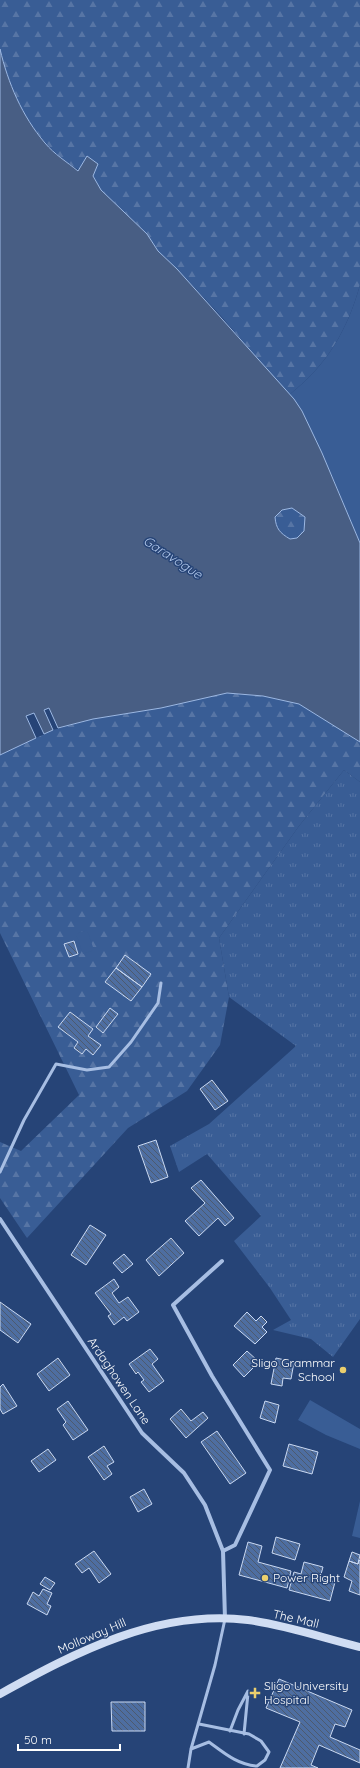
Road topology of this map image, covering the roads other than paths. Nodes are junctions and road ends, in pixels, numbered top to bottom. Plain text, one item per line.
1 (161, 983) dead end
2 (0, 1172) edge
3 (0, 1219) edge
4 (222, 1261) dead end
5 (223, 1551) junction
6 (225, 1619) junction
7 (360, 1647) edge
8 (0, 1694) edge
9 (199, 1724) junction
10 (230, 1732) junction
11 (244, 1734) junction
12 (191, 1749) junction
13 (188, 1768) edge

1 - 2 lane
3 - 5 street, Ardaghowen Lane
4 - 5 street
5 - 6 street, Ardaghowen Lane
6 - 7 main road, The Mall
6 - 8 main road, Molloway Hill
6 - 9 lane
9 - 10 lane
9 - 12 lane
10 - 11 lane
10 - 11 lane
11 - 12 lane
12 - 13 lane

